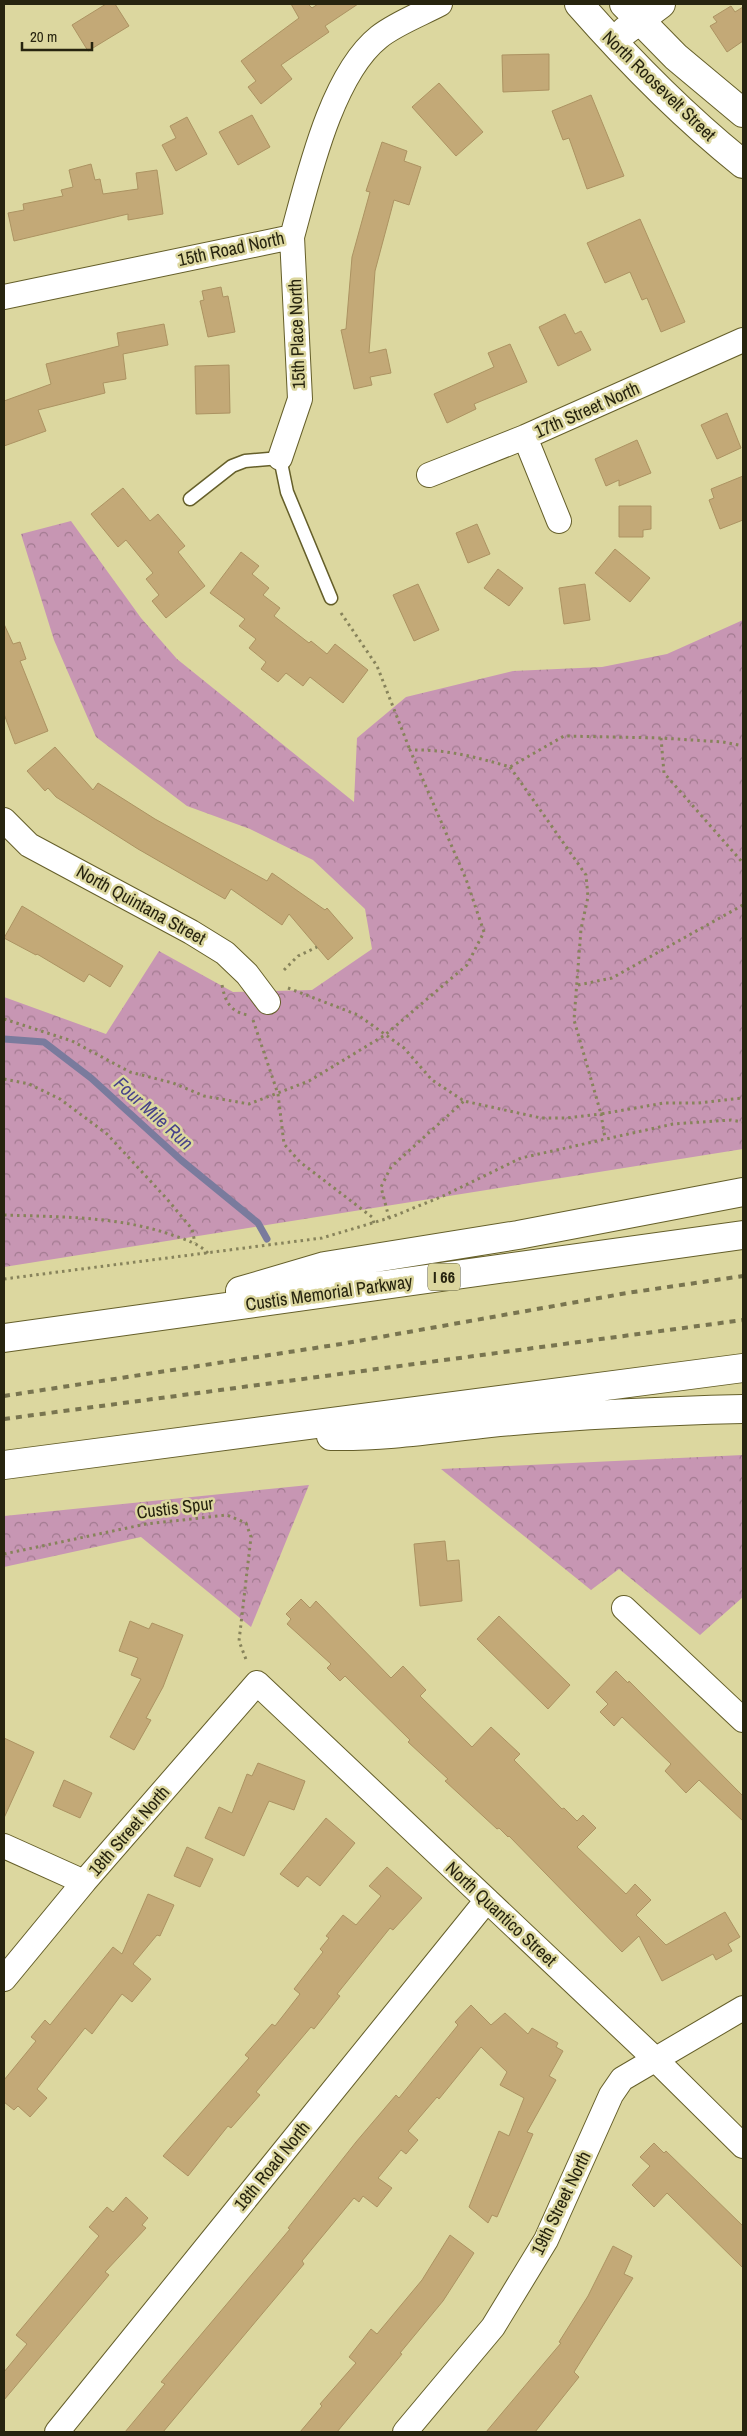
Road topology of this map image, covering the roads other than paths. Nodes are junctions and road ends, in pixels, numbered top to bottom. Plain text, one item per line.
1 (440, 4) edge
2 (579, 4) edge
3 (661, 4) edge
4 (632, 12) edge
5 (612, 41) junction
6 (743, 113) edge
7 (743, 164) edge
8 (292, 237) junction
9 (4, 297) edge
10 (743, 340) edge
11 (525, 437) junction
12 (280, 458) junction
13 (429, 475) dead end
14 (190, 499) dead end
15 (559, 521) dead end
16 (331, 598) road end
17 (4, 820) edge
18 (261, 1004) road end
19 (743, 1192) edge
20 (743, 1235) edge
21 (144, 1318) junction
22 (4, 1338) edge
23 (743, 1368) edge
24 (743, 1409) edge
25 (237, 1434) junction
26 (4, 1464) edge
27 (624, 1608) dead end
28 (256, 1684) joint
29 (743, 1720) edge
30 (4, 1846) edge
31 (84, 1882) junction
32 (487, 1900) junction
33 (4, 1980) edge
34 (743, 2008) edge
35 (654, 2058) junction
36 (743, 2146) edge
37 (57, 2432) edge
38 (405, 2432) edge

1 - 8 street, 15th Road North
2 - 5 main road, North Roosevelt Street
3 - 4 main road
4 - 5 main road
4 - 6 main road, North Roosevelt Street
5 - 7 main road, North Roosevelt Street
8 - 9 street, 15th Road North
8 - 12 street, 15th Place North
10 - 11 street, 17th Street North
11 - 13 street, 17th Street North
11 - 15 street
12 - 14 lane
12 - 16 lane
17 - 18 street, North Quintana Street
19 - 21 main road
20 - 21 main road, Custis Memorial Parkway / I 66
21 - 22 main road, Custis Memorial Parkway / I 66
23 - 25 main road
24 - 25 main road
25 - 26 main road
27 - 29 street
28 - 31 street, 18th Street North
28 - 32 street, North Quantico Street
30 - 31 street
31 - 33 street, 18th Street North
32 - 35 street, North Quantico Street
32 - 37 street, 18th Road North
34 - 35 street, 19th Street North
35 - 36 street, North Quantico Street
35 - 38 street, 19th Street North

